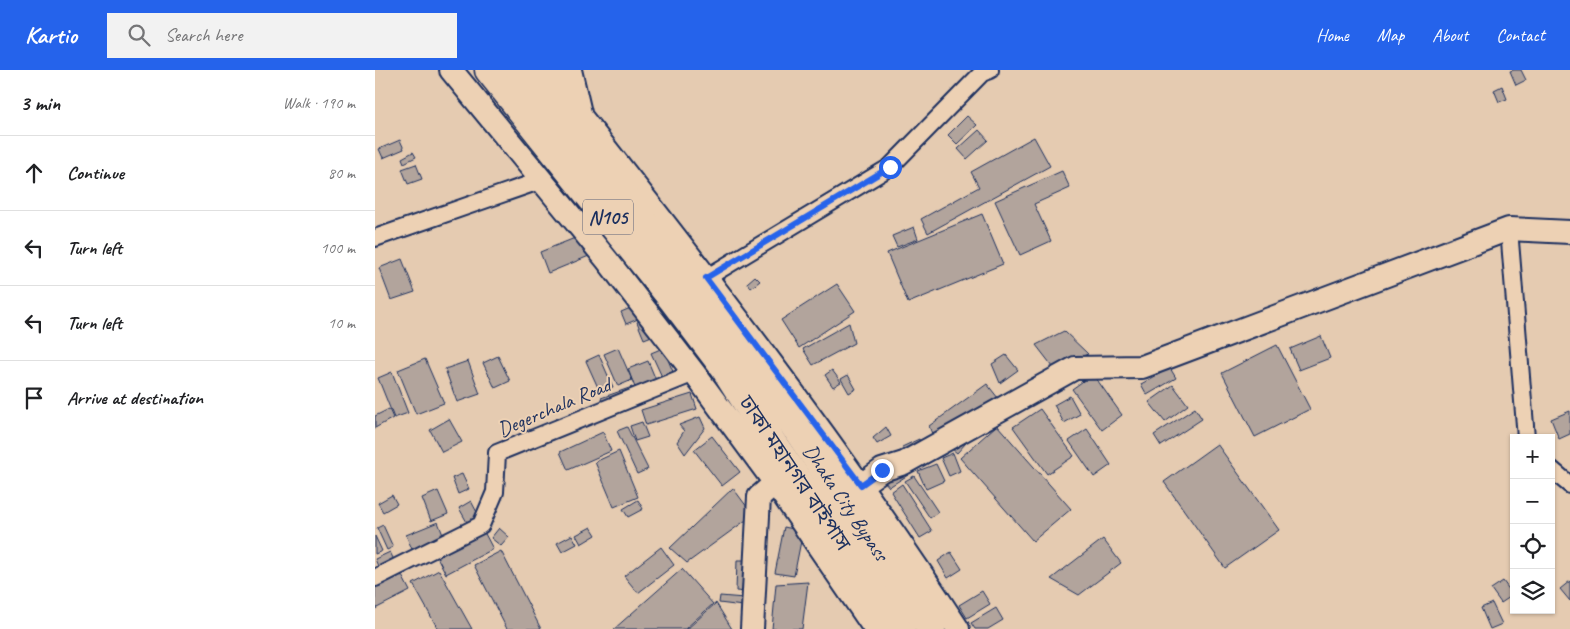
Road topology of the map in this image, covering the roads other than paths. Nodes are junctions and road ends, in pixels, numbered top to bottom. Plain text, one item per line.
1 (451, 70) edge
2 (489, 70) edge
3 (520, 70) edge
4 (544, 70) edge
5 (570, 70) edge
6 (990, 70) edge
7 (581, 117) junction
8 (542, 180) junction
9 (1509, 229) junction
10 (1570, 232) edge
11 (375, 238) edge
12 (706, 278) junction
13 (694, 373) junction
14 (1526, 434) edge
15 (1555, 473) edge
16 (775, 483) junction
17 (861, 485) junction
18 (1570, 486) edge
19 (375, 578) edge
20 (752, 629) edge
21 (875, 629) edge
22 (901, 629) edge
23 (931, 629) edge
24 (958, 629) edge

1 - 8 main road
2 - 22 highway, ঢাকা মহানগর বাইপাস / N105
3 - 23 highway, Dhaka City Bypass / N105
4 - 7 main road
5 - 7 main road
6 - 12 street
7 - 12 main road
8 - 11 street
8 - 13 main road
9 - 10 main road
9 - 14 street
9 - 17 main road
12 - 17 main road
13 - 16 main road
13 - 19 street, Degerchala Road
15 - 18 street
16 - 20 main road
16 - 21 main road
17 - 24 main road

